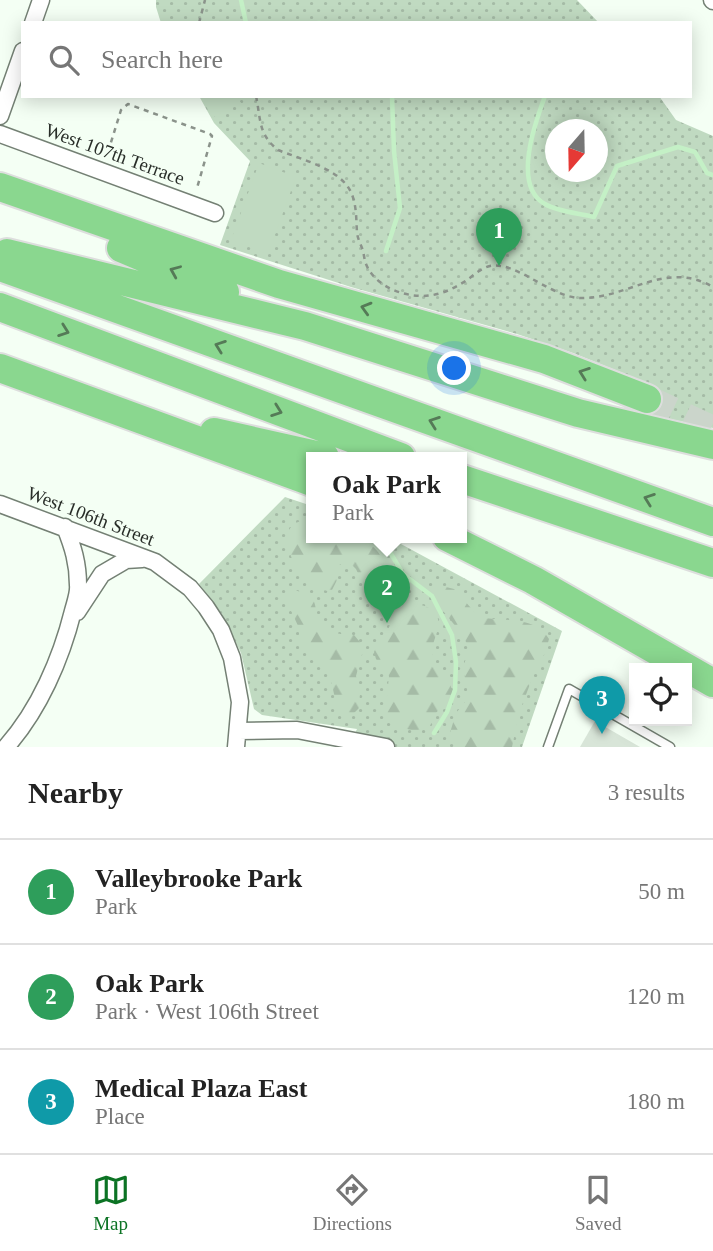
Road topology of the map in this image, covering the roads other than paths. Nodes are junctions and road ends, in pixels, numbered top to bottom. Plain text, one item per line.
1 (41, 0) edge
2 (34, 21) edge
3 (21, 57) edge
4 (0, 116) edge
5 (0, 134) edge
6 (0, 187) edge
7 (0, 197) edge
8 (215, 213) dead end
9 (0, 251) edge
10 (0, 267) edge
11 (0, 307) edge
12 (305, 326) junction
13 (0, 368) edge
14 (647, 399) tunnel mouth
15 (122, 413) junction
16 (713, 445) edge
17 (306, 452) edge
18 (388, 452) edge
19 (306, 480) edge
20 (467, 481) edge
21 (0, 504) edge
22 (713, 522) edge
23 (65, 527) junction
24 (459, 543) edge
25 (148, 559) junction
26 (713, 563) edge
27 (69, 626) junction
28 (713, 683) edge
29 (237, 739) edge
30 (6, 747) edge
31 (386, 747) edge
32 (548, 747) edge
33 (670, 747) edge

1 - 2 street
3 - 4 street
5 - 8 street, West 107th Terrace
14 -> 6 highway
12 -> 7 highway
9 - 12 highway
22 -> 10 highway
11 -> 18 highway
12 - 16 highway
13 - 15 highway
15 - 17 highway
15 - 19 highway
20 - 26 highway
21 - 23 street, West 106th Street
23 - 25 street, West 106th Street
23 - 27 street
24 - 28 highway
25 - 27 street
25 - 29 street, West 106th Street
27 - 30 street
29 - 31 street, West 106th Street
32 - 33 lane

